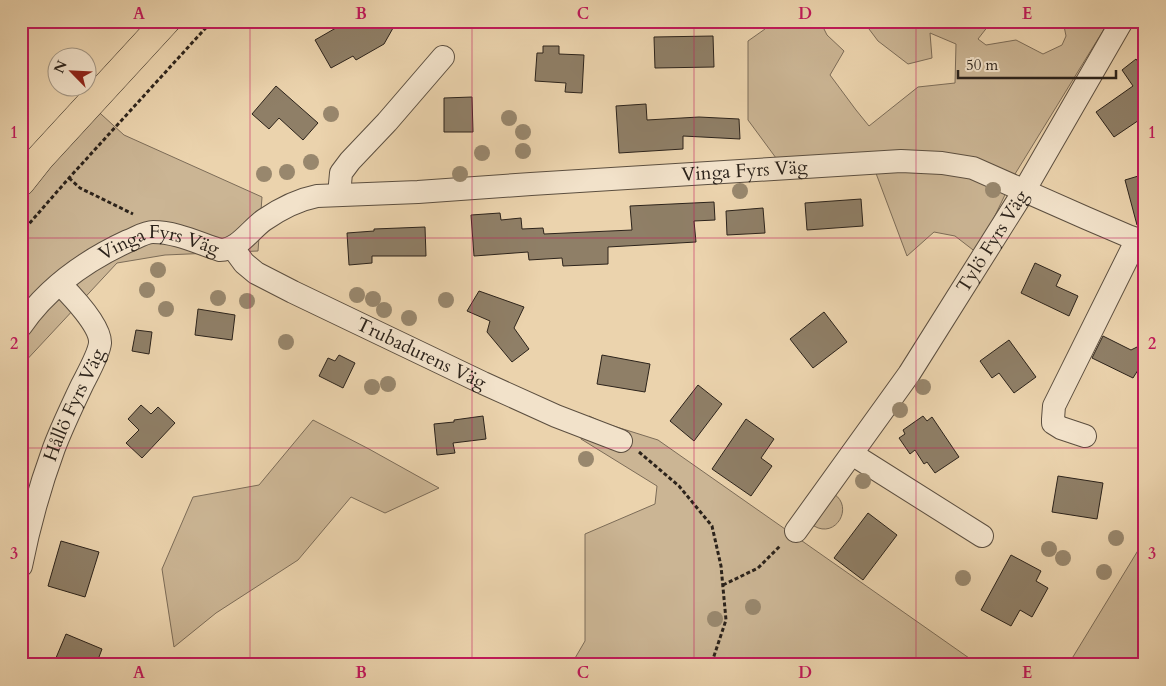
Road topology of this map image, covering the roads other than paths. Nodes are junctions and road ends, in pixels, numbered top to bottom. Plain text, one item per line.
1 (166, 21) edge
2 (1122, 21) edge
3 (443, 57) dead end
4 (21, 182) edge
5 (1024, 191) junction
6 (339, 195) junction
7 (1141, 241) edge
8 (233, 248) junction
9 (60, 284) junction
10 (21, 326) edge
11 (1085, 436) dead end
12 (621, 441) road end
13 (852, 454) junction
14 (796, 531) road end
15 (982, 536) dead end
16 (21, 566) edge

1 - 4 main road
2 - 5 street, Tylö Fyrs Väg
3 - 6 street
5 - 6 street, Vinga Fyrs Väg
5 - 7 street, Vinga Fyrs Väg
5 - 13 street, Tylö Fyrs Väg
6 - 8 street, Vinga Fyrs Väg
7 - 11 street, Vinga Fyrs Väg
8 - 9 street, Vinga Fyrs Väg
8 - 12 street, Trubadurens Väg
9 - 10 street, Vinga Fyrs Väg
9 - 16 street, Hållö Fyrs Väg
13 - 14 street, Tylö Fyrs Väg
13 - 15 street

